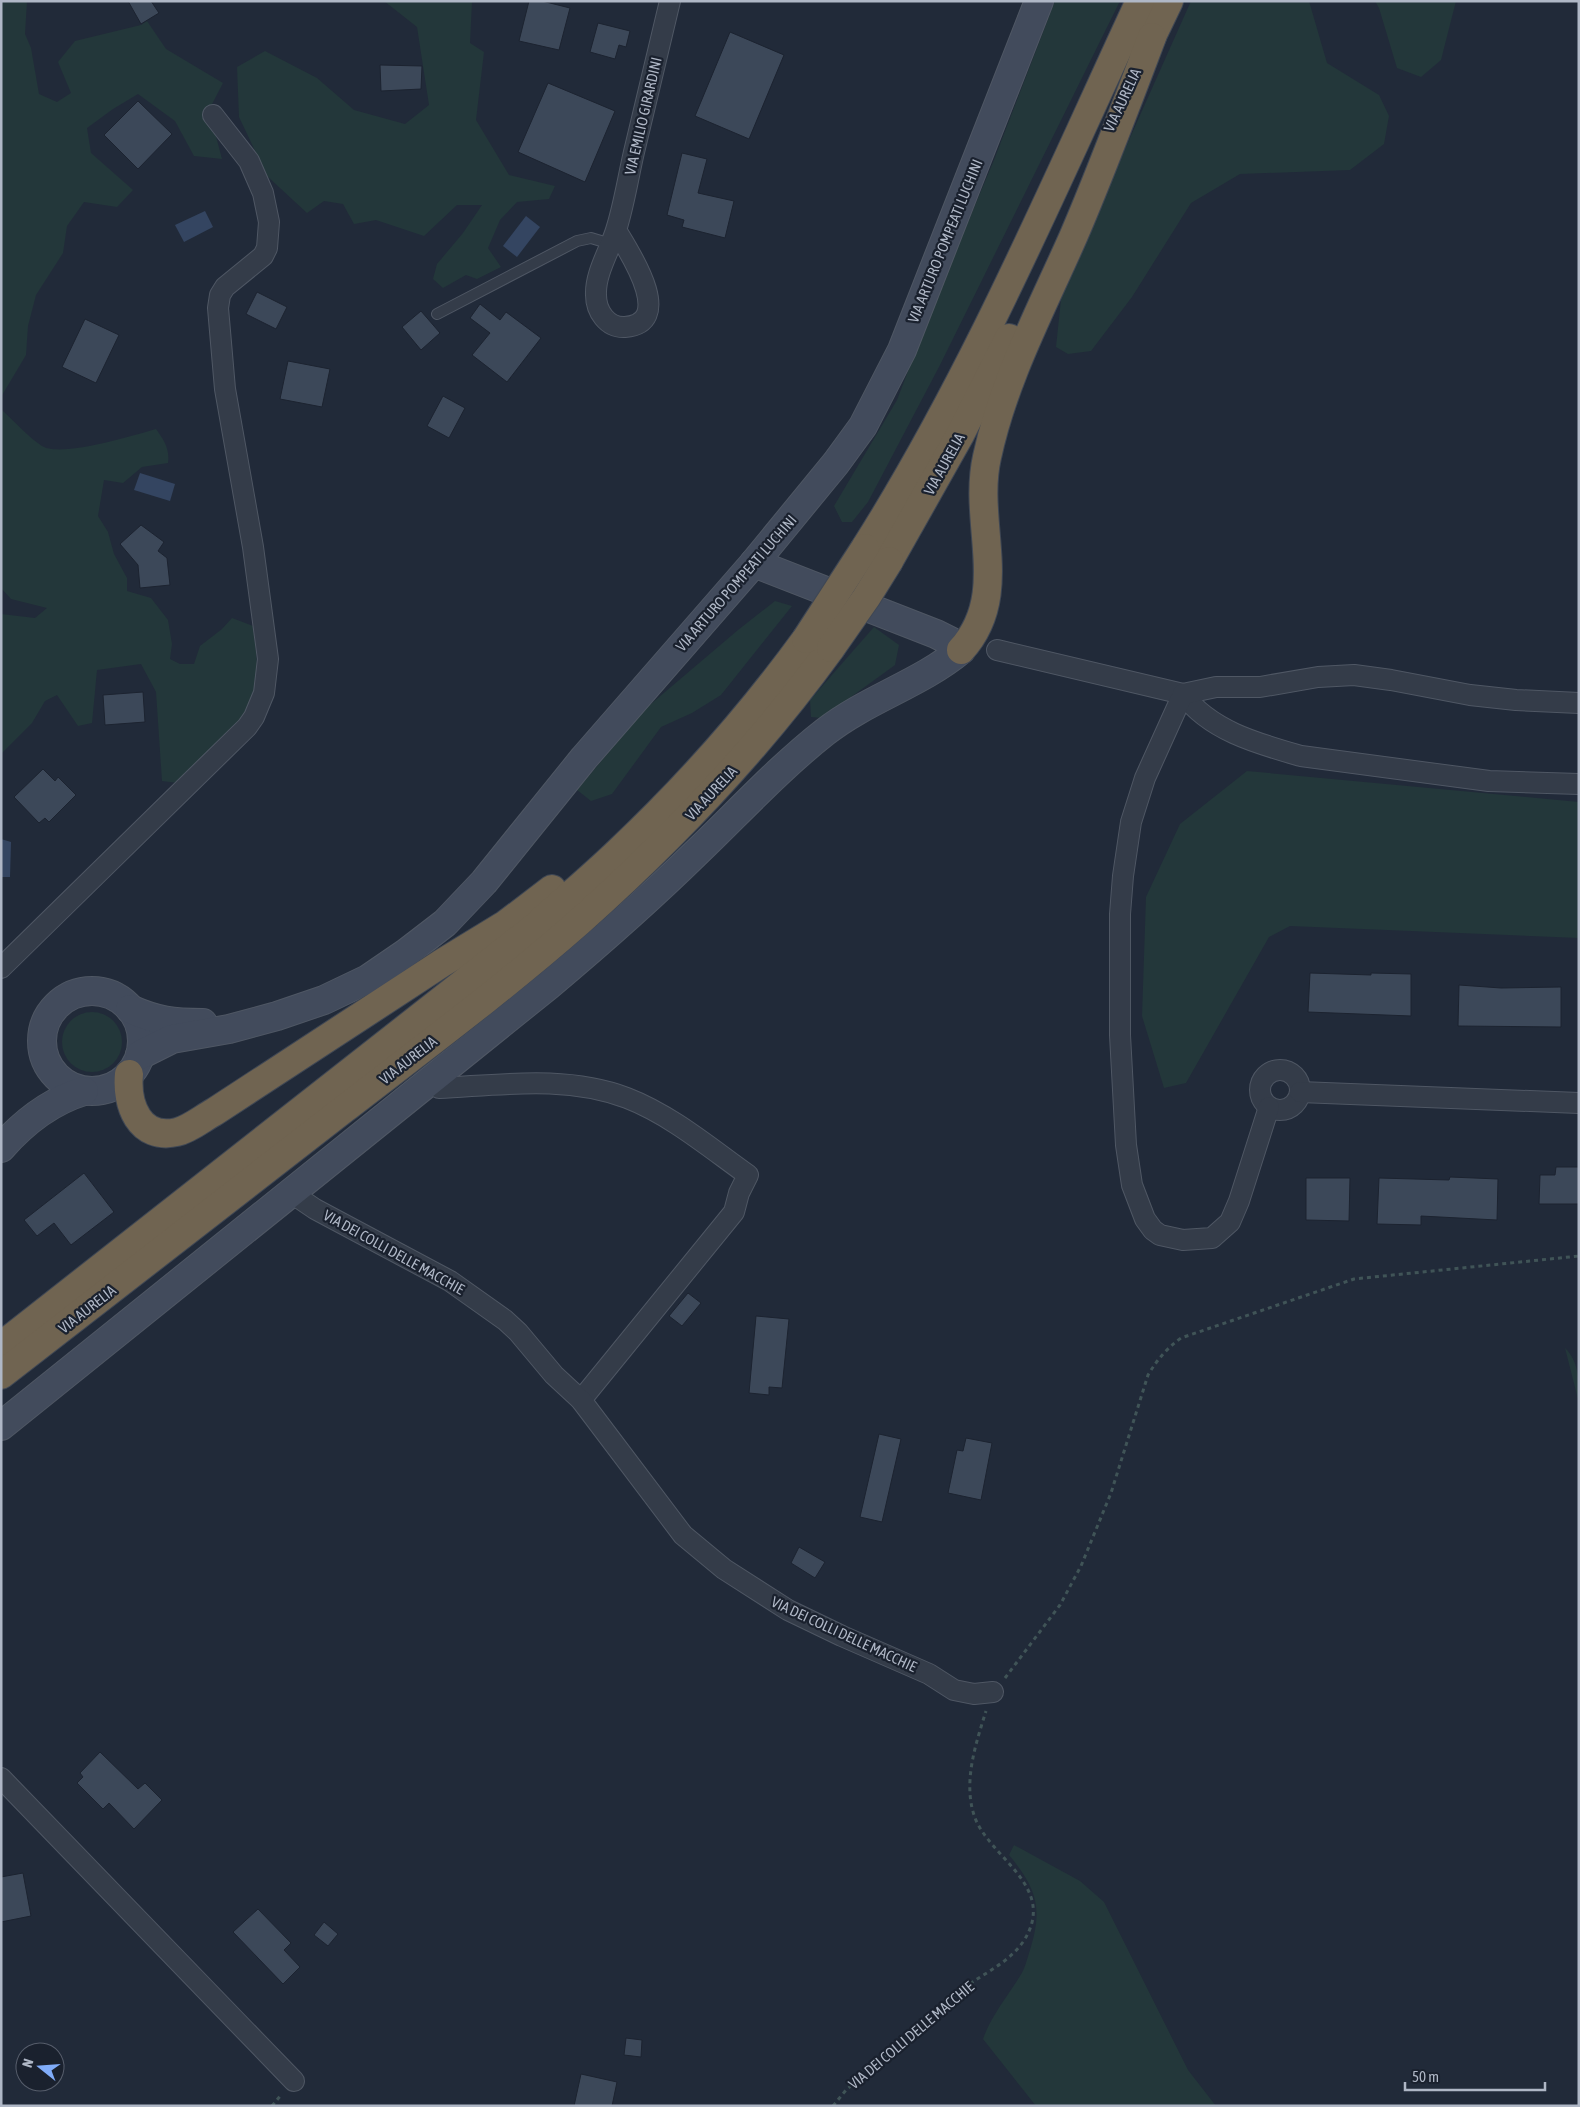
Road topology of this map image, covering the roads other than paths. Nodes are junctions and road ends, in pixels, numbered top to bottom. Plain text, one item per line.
1 (670, 1) edge
2 (1039, 1) edge
3 (1140, 1) edge
4 (1169, 1) edge
5 (1152, 37) junction
6 (213, 115) dead end
7 (614, 237) joint
8 (437, 314) dead end
9 (754, 563) junction
10 (961, 650) junction
11 (997, 650) dead end
12 (1183, 694) junction
13 (1579, 703) edge
14 (708, 762) junction
15 (1579, 784) edge
16 (1, 968) edge
17 (130, 1009) junction
18 (257, 1021) junction
19 (46, 1062) junction
20 (134, 1064) junction
21 (429, 1081) junction
22 (84, 1091) junction
23 (1300, 1092) junction
24 (1579, 1102) edge
25 (1269, 1107) junction
26 (3, 1147) edge
27 (290, 1192) junction
28 (1, 1346) edge
29 (1, 1375) edge
30 (581, 1400) junction
31 (1, 1426) edge
32 (993, 1692) road end
33 (1, 1778) edge
34 (294, 2081) dead end

1 - 7 street, VIA EMILIO GIRARDINI
2 - 9 street, VIA ARTURO POMPEATI LUCHINI
3 - 14 highway, VIA AURELIA, bridge
4 - 5 highway, VIA AURELIA
5 - 10 highway
5 - 29 highway, VIA AURELIA, bridge
6 - 16 street
7 - 8 lane
9 - 10 street
9 - 18 street, VIA ARTURO POMPEATI LUCHINI
10 - 21 street
11 - 12 street
12 - 13 street
12 - 15 street
12 - 25 street
14 - 20 highway
14 - 28 highway, VIA AURELIA
17 - 18 street, VIA ARTURO POMPEATI LUCHINI
17 - 19 street
17 - 20 street
18 - 20 street, VIA ARTURO POMPEATI LUCHINI
19 - 22 street
19 - 26 street
20 - 22 street
21 - 27 street
21 - 30 street
22 - 26 street
23 - 24 street
23 - 25 street
23 - 25 street
27 - 30 street, VIA DEI COLLI DELLE MACCHIE
27 - 31 street
30 - 32 street, VIA DEI COLLI DELLE MACCHIE
33 - 34 street

